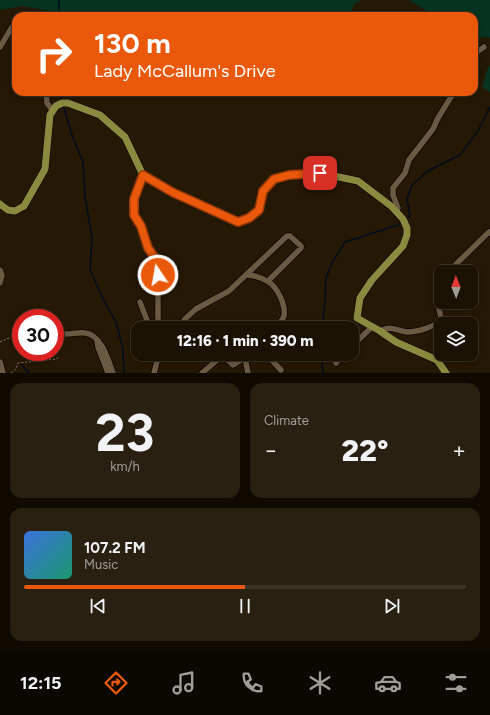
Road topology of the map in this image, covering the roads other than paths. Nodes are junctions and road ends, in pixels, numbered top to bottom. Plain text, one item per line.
1 (12, 28) edge
2 (0, 47) edge
3 (484, 47) dead end
4 (478, 51) edge
5 (46, 96) edge
6 (452, 96) edge
7 (54, 109) junction
8 (143, 175) junction
9 (0, 204) edge
10 (396, 211) junction
11 (489, 233) edge
12 (455, 265) edge
13 (0, 270) edge
14 (246, 275) junction
15 (268, 281) junction
16 (0, 283) edge
17 (140, 302) dead end
18 (439, 309) edge
19 (147, 321) edge
20 (158, 321) edge
21 (183, 321) edge
22 (281, 321) edge
23 (372, 327) junction
24 (380, 331) junction
25 (66, 334) dead end
26 (359, 339) edge
27 (97, 340) junction
28 (157, 361) edge
29 (216, 361) edge
30 (229, 361) edge
31 (239, 361) edge
32 (246, 361) edge
33 (273, 361) edge
34 (0, 362) edge
35 (282, 370) dead end
36 (3, 373) edge
37 (108, 373) edge
38 (113, 373) edge
39 (154, 373) edge
40 (202, 373) edge
41 (248, 373) edge
42 (446, 373) edge

1 - 2 street
3 - 4 street
5 - 7 street
6 - 10 street
7 - 8 main road
7 - 9 main road
8 - 10 main road
8 - 20 street
10 - 23 main road
11 - 12 street
13 - 16 street
14 - 15 street
14 - 15 street
14 - 21 street
15 - 22 street
17 - 19 street
18 - 24 street
23 - 24 main road
23 - 26 street
24 - 42 main road
25 - 27 street
27 - 37 street
27 - 38 street
28 - 39 street
29 - 40 street
30 - 31 street
32 - 41 street
33 - 35 street
34 - 36 street

